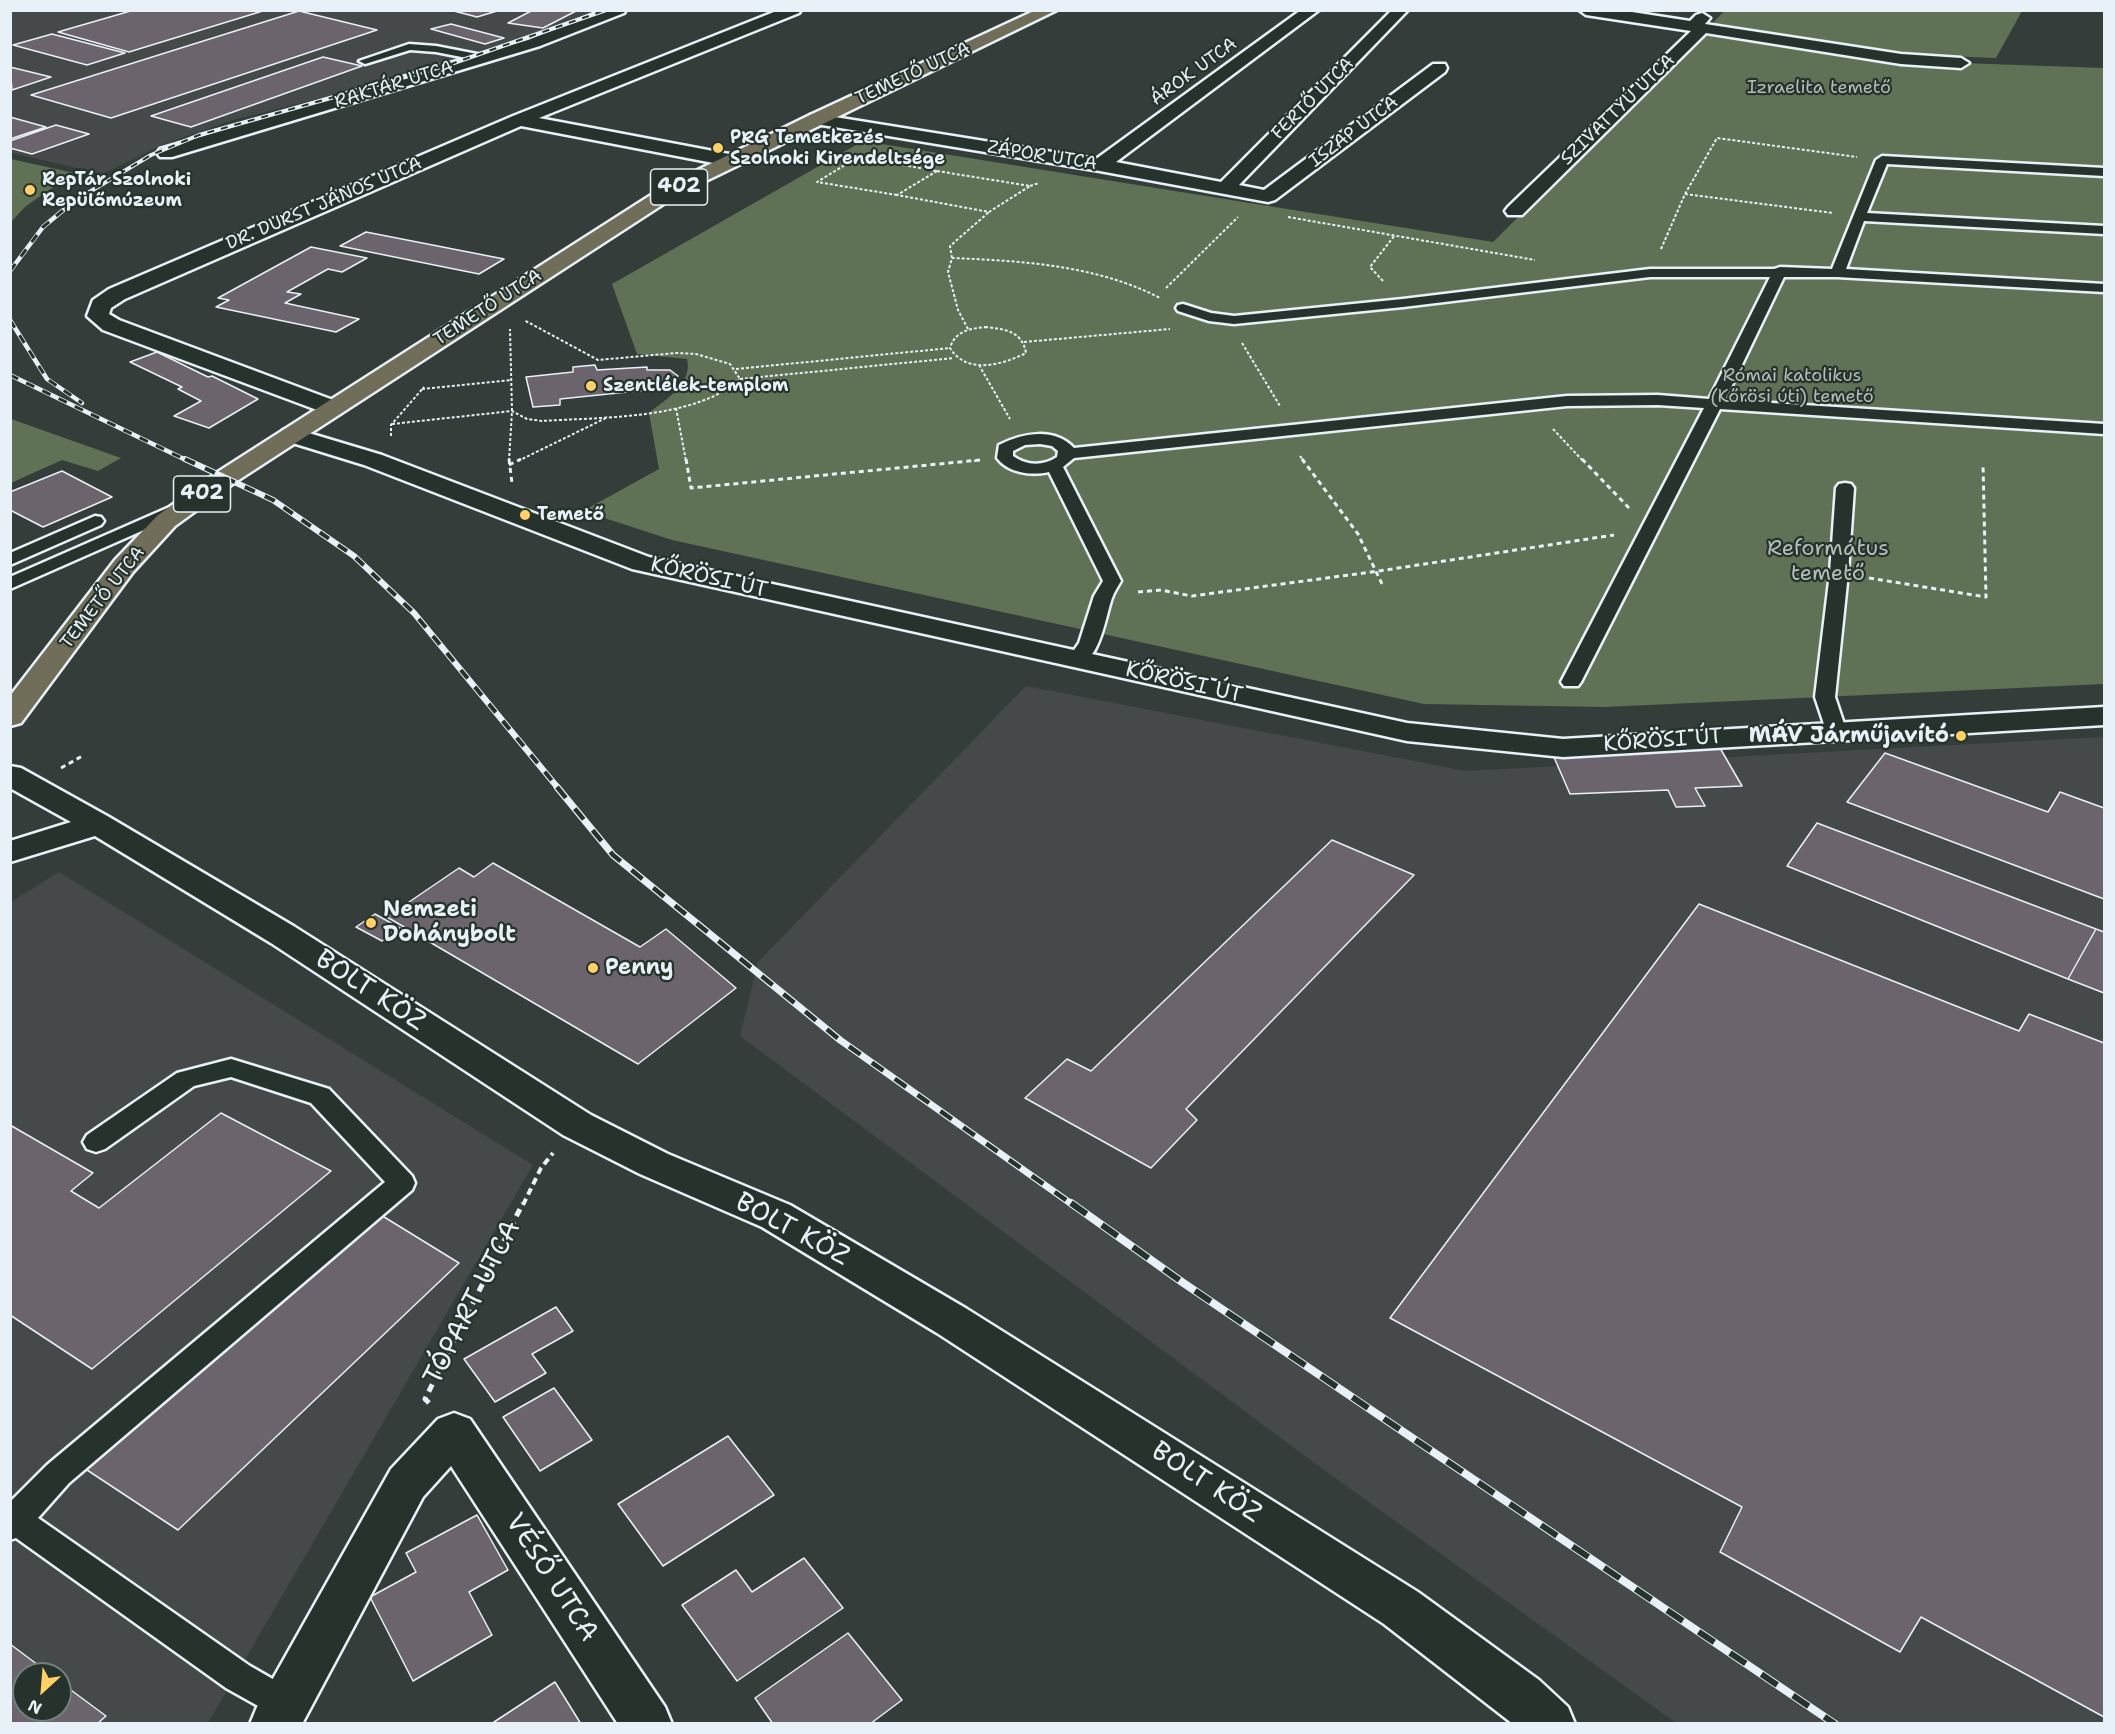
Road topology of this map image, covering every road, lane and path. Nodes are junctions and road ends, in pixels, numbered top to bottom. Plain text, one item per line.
1 (620, 10) edge
2 (794, 10) edge
3 (1050, 10) edge
4 (1312, 10) edge
5 (1401, 10) edge
6 (1586, 10) edge
7 (1709, 10) edge
8 (1694, 26) junction
9 (482, 58) junction
10 (365, 61) dead end
11 (1961, 63) dead end
12 (1439, 68) dead end
13 (816, 118) junction
14 (519, 120) junction
15 (166, 153) dead end
16 (729, 160) junction
17 (1882, 160) junction
18 (1100, 165) junction
19 (937, 171) junction
20 (2104, 171) edge
21 (1037, 182) dead end
22 (1030, 186) junction
23 (1225, 188) junction
24 (1685, 194) junction
25 (897, 195) junction
26 (1268, 196) joint
27 (1515, 211) dead end
28 (989, 212) junction
29 (1281, 216) dead end
30 (1238, 217) dead end
31 (1858, 217) junction
32 (2104, 230) edge
33 (1395, 235) junction
34 (952, 258) junction
35 (1541, 261) dead end
36 (1780, 271) junction
37 (1650, 273) junction
38 (1837, 273) junction
39 (1165, 288) dead end
40 (2104, 288) edge
41 (1403, 303) junction
42 (1183, 308) joint
43 (1252, 318) junction
44 (524, 319) dead end
45 (510, 326) dead end
46 (1173, 328) dead end
47 (968, 329) junction
48 (1024, 342) junction
49 (950, 348) junction
50 (954, 358) junction
51 (979, 365) junction
52 (736, 369) junction
53 (740, 379) junction
54 (511, 380) junction
55 (1715, 403) junction
56 (1530, 405) junction
57 (333, 408) junction
58 (676, 408) junction
59 (512, 411) junction
60 (610, 416) junction
61 (391, 424) junction
62 (2104, 429) edge
63 (1288, 431) junction
64 (292, 435) junction
65 (391, 437) dead end
66 (1022, 440) junction
67 (1005, 458) junction
68 (1061, 460) junction
69 (1983, 465) dead end
70 (509, 466) junction
71 (1845, 488) dead end
72 (513, 489) dead end
73 (186, 505) junction
74 (96, 521) dead end
75 (1650, 530) junction
76 (18, 557) edge
77 (50, 566) junction
78 (1379, 572) junction
79 (1839, 573) junction
80 (10, 584) edge
81 (1383, 586) dead end
82 (1102, 596) junction
83 (1077, 660) junction
84 (1571, 682) dead end
85 (2104, 716) edge
86 (10, 717) edge
87 (1836, 730) junction
88 (10, 775) edge
89 (98, 824) junction
90 (10, 852) edge
91 (577, 1125) junction
92 (96, 1142) dead end
93 (454, 1432) junction
94 (13, 1521) edge
95 (280, 1714) edge
96 (647, 1724) edge
97 (1550, 1724) edge

1 - 9 street, RAKTÁR UTCA
2 - 14 street, DR. DURST JÁNOS UTCA
3 - 13 main road, TEMETŐ UTCA / 402
4 - 18 street, ÁROK UTCA
5 - 23 street, FERTŐ UTCA
6 - 8 street
7 - 8 street, SZIVATTYÚ UTCA
8 - 11 street
8 - 27 street, SZIVATTYÚ UTCA
9 - 10 lane
9 - 15 street, RAKTÁR UTCA
12 - 26 street, ISZAP UTCA
13 - 16 main road, TEMETŐ UTCA / 402
13 - 18 street, ZÁPOR UTCA
14 - 16 street
14 - 57 street, DR. DURST JÁNOS UTCA
16 - 57 main road, TEMETŐ UTCA / 402
17 - 20 lane
17 - 24 path
17 - 31 lane
18 - 23 street, ZÁPOR UTCA
19 - 22 path
19 - 25 path
19 - 25 path
21 - 22 path
22 - 28 path
23 - 26 street, ZÁPOR UTCA
24 - 31 path
24 - 37 path
25 - 28 path
28 - 34 path
29 - 33 path
30 - 39 path
31 - 32 lane
31 - 38 lane
33 - 35 path
33 - 41 path
34 - 42 path
34 - 47 path
36 - 37 lane
36 - 38 lane
36 - 55 lane
37 - 41 lane
38 - 40 lane
41 - 43 lane
42 - 43 lane
43 - 63 path
44 - 52 path
45 - 54 path
46 - 48 path
47 - 48 path
47 - 49 path
48 - 51 path
49 - 50 path
49 - 52 path
50 - 51 path
50 - 53 path
51 - 66 path
52 - 53 path
53 - 58 path
54 - 59 path
54 - 61 path
55 - 56 lane
55 - 62 lane
55 - 75 lane
56 - 63 lane
56 - 75 path
57 - 64 main road, TEMETŐ UTCA / 402
58 - 60 path
58 - 67 path
59 - 60 path
59 - 61 path
59 - 70 path
60 - 70 path
61 - 65 path
63 - 68 lane
63 - 78 path
64 - 73 main road, TEMETŐ UTCA / 402
64 - 83 street, KŐRÖSI ÚT
66 - 67 lane
66 - 68 lane
67 - 68 lane
68 - 82 lane
69 - 79 path
70 - 72 path
71 - 79 lane
73 - 77 lane
73 - 86 main road, TEMETŐ UTCA / 402
74 - 76 lane
75 - 78 path
75 - 84 lane
76 - 77 lane
77 - 80 lane
78 - 81 path
78 - 82 path
79 - 87 lane
82 - 83 lane
83 - 87 street, KŐRÖSI ÚT
85 - 87 street, KŐRÖSI ÚT
88 - 89 street, BOLT KÖZ
89 - 90 street
89 - 91 street, BOLT KÖZ
91 - 93 path, TÓPART UTCA
91 - 97 street, BOLT KÖZ
92 - 94 lane
93 - 95 street
93 - 96 street, VÉSŐ UTCA
94 - 95 lane

